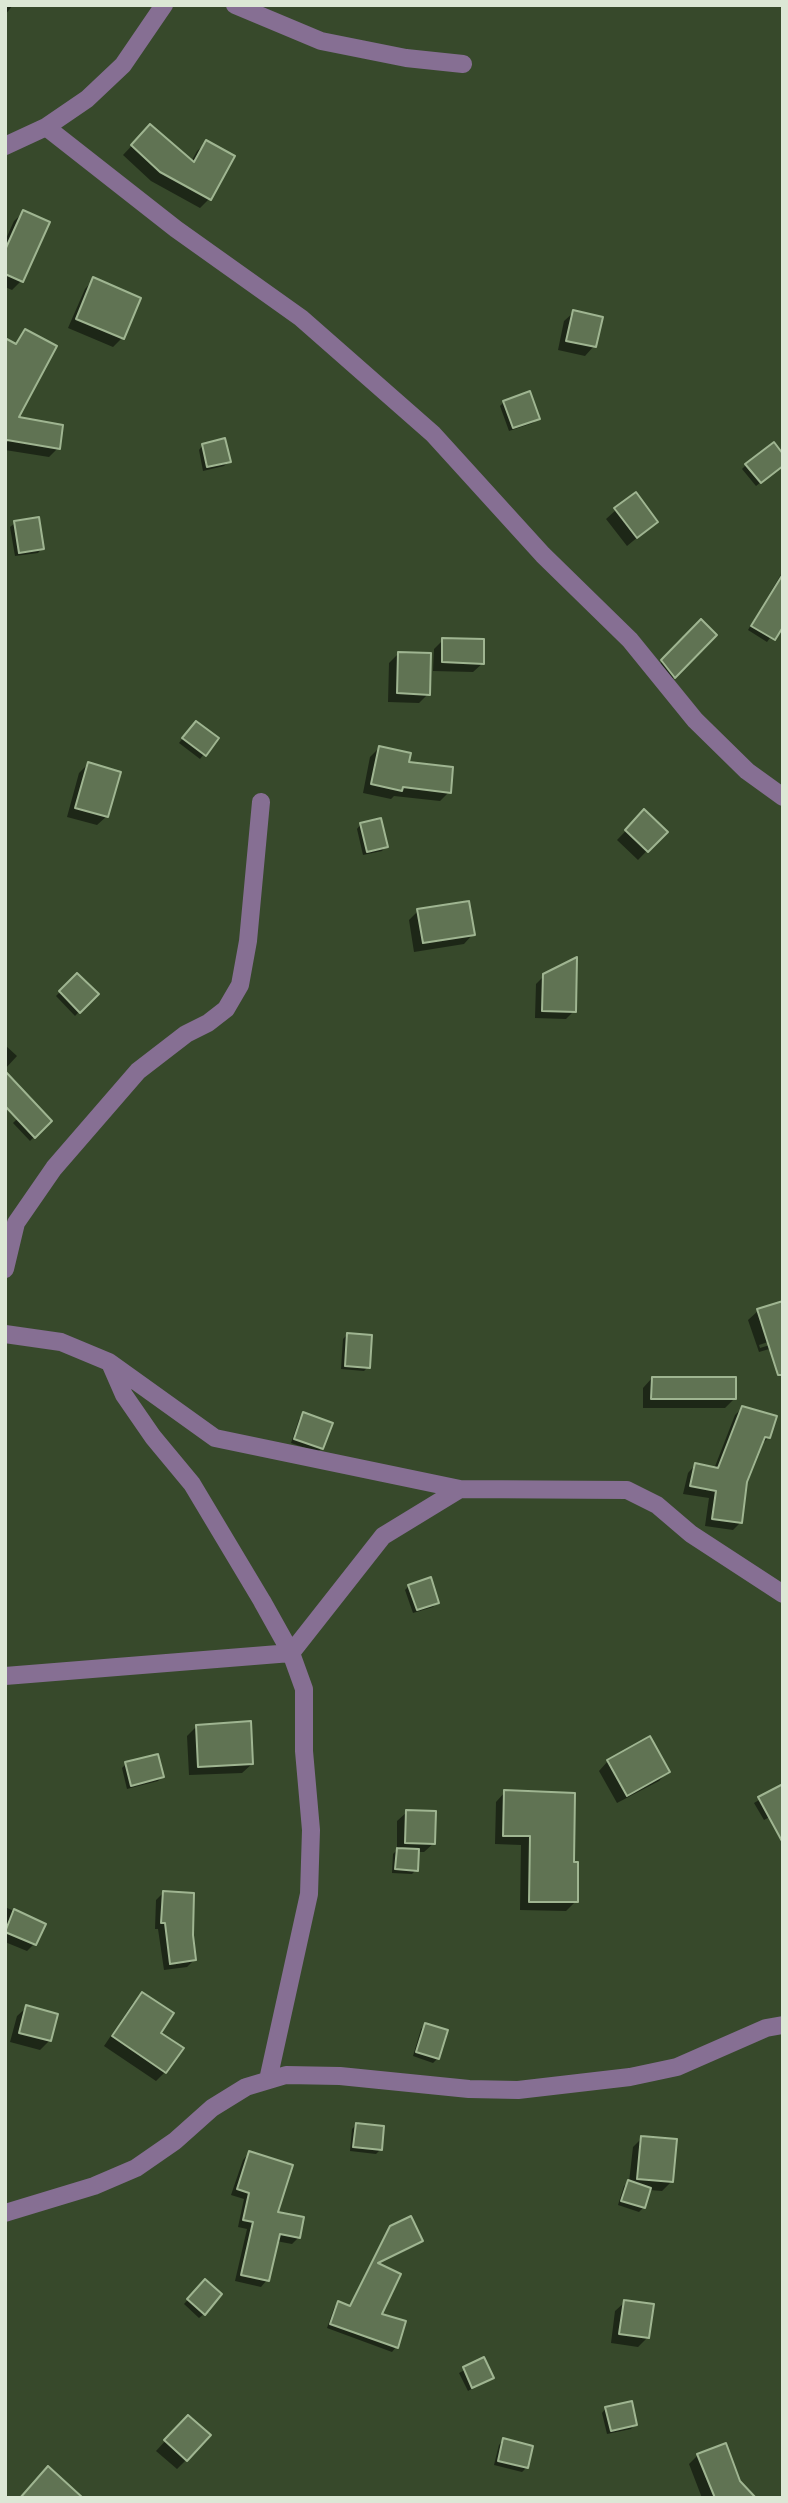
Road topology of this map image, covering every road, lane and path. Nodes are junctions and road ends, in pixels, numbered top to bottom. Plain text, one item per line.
1 (164, 5) edge
2 (236, 5) edge
3 (463, 64) dead end
4 (46, 127) junction
5 (5, 146) edge
6 (783, 797) edge
7 (261, 802) dead end
8 (5, 1269) edge
9 (5, 1334) edge
10 (109, 1362) junction
11 (460, 1489) junction
12 (783, 1594) edge
13 (291, 1653) junction
14 (5, 1676) edge
15 (783, 2025) edge
16 (268, 2080) junction
17 (5, 2213) edge

1 - 4 street
2 - 3 street
4 - 5 street
4 - 6 street
7 - 8 street
9 - 10 street
10 - 11 street
10 - 13 street
11 - 12 street
11 - 13 street
13 - 14 street
13 - 16 street
15 - 16 street
16 - 17 street

